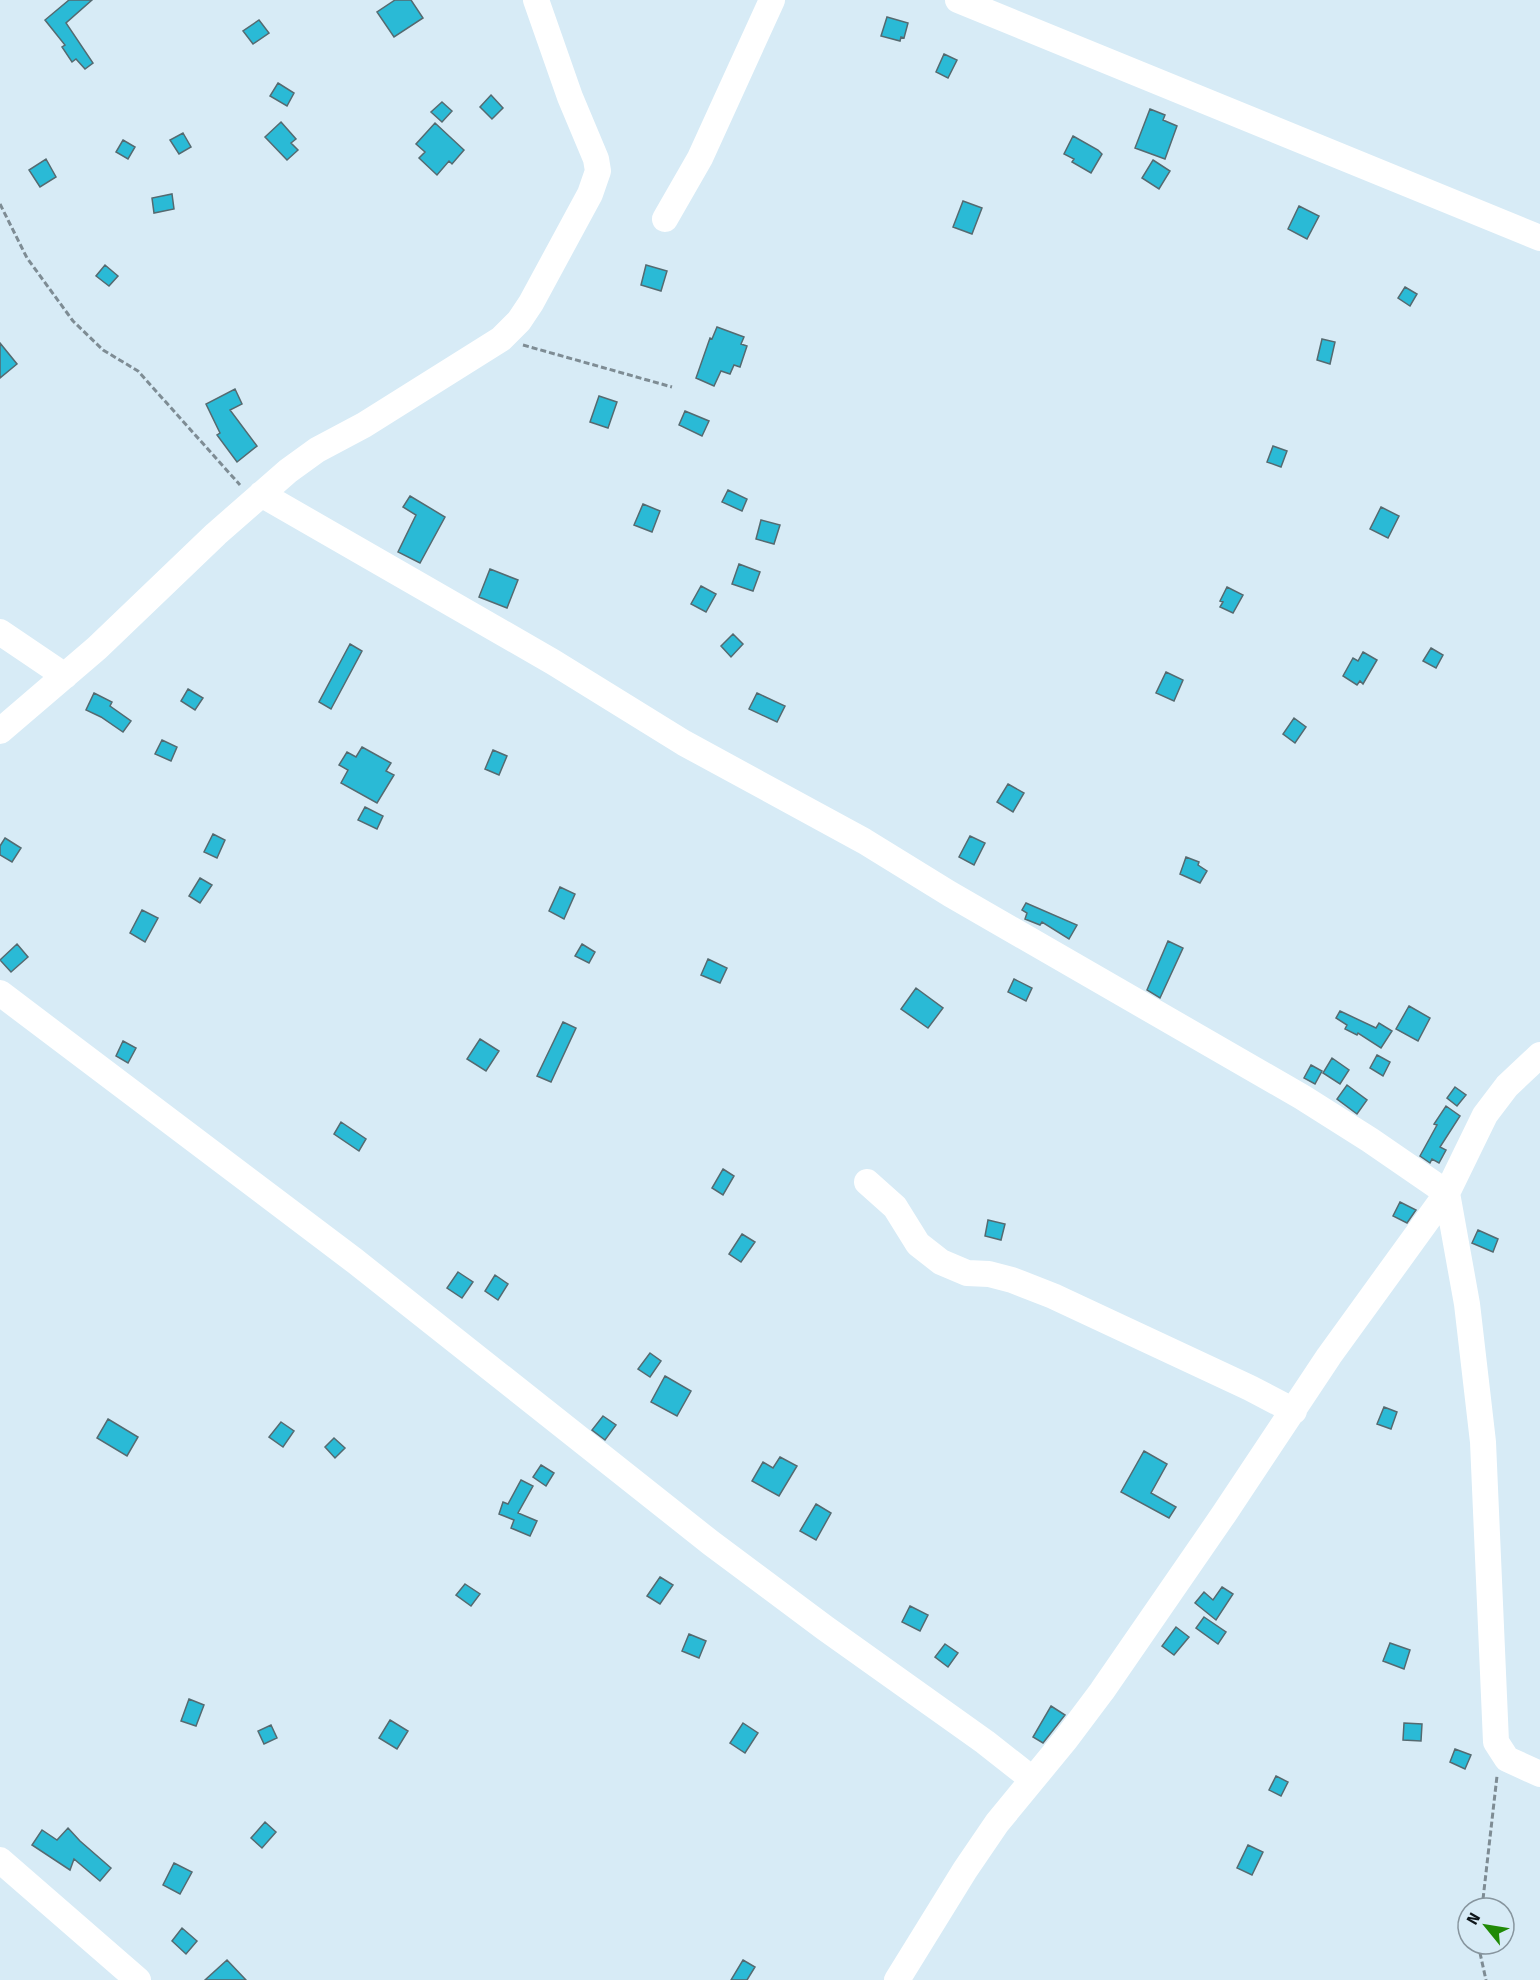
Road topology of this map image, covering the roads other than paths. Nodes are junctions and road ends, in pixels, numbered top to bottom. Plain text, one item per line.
1 (536, 0) edge
2 (772, 0) edge
3 (958, 0) edge
4 (665, 219) dead end
5 (1540, 238) edge
6 (261, 494) junction
7 (0, 632) edge
8 (65, 676) junction
9 (0, 731) edge
10 (0, 993) edge
11 (1540, 1055) edge
12 (867, 1182) dead end
13 (1447, 1193) junction
14 (1294, 1411) junction
15 (1540, 1774) edge
16 (1032, 1779) junction
17 (0, 1860) edge
18 (138, 1980) edge
19 (897, 1980) edge

1 - 6 street
2 - 4 street
3 - 5 street
6 - 8 street
6 - 13 street
7 - 8 street
8 - 9 street
10 - 16 street
11 - 13 street
12 - 14 street
13 - 14 street
13 - 15 street
14 - 16 street
16 - 19 street
17 - 18 street

